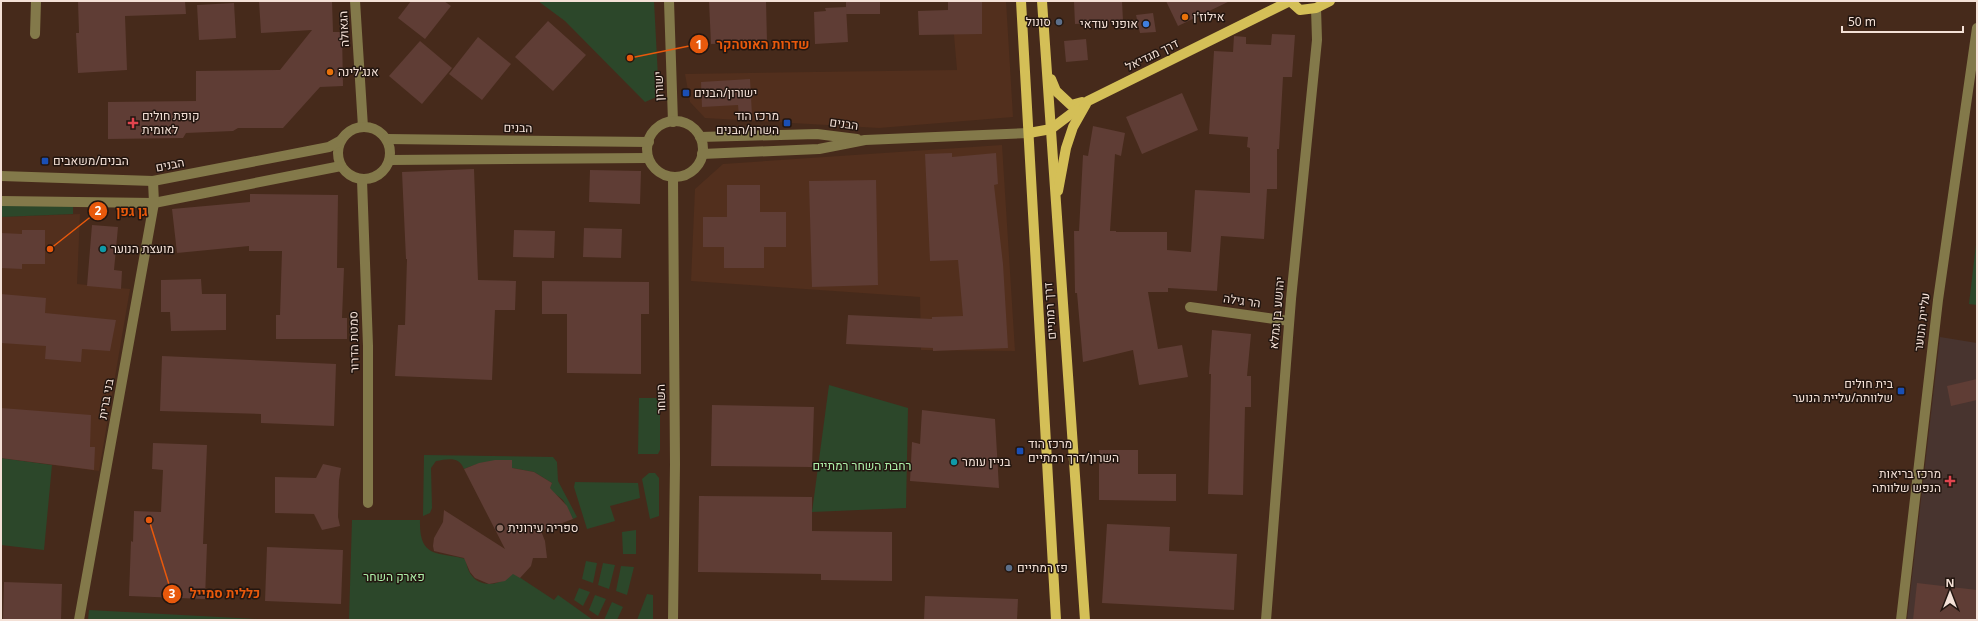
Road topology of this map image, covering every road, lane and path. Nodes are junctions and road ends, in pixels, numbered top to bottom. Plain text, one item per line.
1 (36, 1) edge
2 (355, 1) edge
3 (669, 1) edge
4 (1021, 1) edge
5 (1042, 1) edge
6 (1290, 1) edge
7 (1330, 1) edge
8 (1316, 8) junction
9 (1977, 28) edge
10 (35, 34) dead end
11 (1047, 70) junction
12 (1088, 101) junction
13 (673, 122) junction
14 (362, 127) junction
15 (1051, 129) junction
16 (1029, 133) junction
17 (700, 137) junction
18 (387, 139) junction
19 (865, 140) junction
20 (340, 141) junction
21 (649, 142) junction
22 (702, 154) junction
23 (648, 158) junction
24 (390, 160) junction
25 (340, 166) junction
26 (1, 176) edge
27 (673, 177) junction
28 (362, 180) junction
29 (153, 181) junction
30 (1, 201) edge
31 (154, 204) junction
32 (1056, 204) junction
33 (1190, 307) dead end
34 (1289, 321) junction
35 (368, 504) dead end
36 (78, 620) edge
37 (673, 620) edge
38 (1056, 620) edge
39 (1085, 620) edge
40 (1266, 620) edge
41 (1901, 620) edge

1 - 10 street
2 - 14 street, הגאולה
3 - 13 street, ישורון
4 - 16 main road, דרך רמתיים
5 - 11 main road, דרך רמתיים
6 - 8 main road
6 - 12 main road, דרך מגדיאל
7 - 8 main road
8 - 34 street, יהושע בן גמלא
9 - 41 street, עליית הנוער
11 - 12 main road
11 - 15 main road, דרך רמתיים
12 - 15 main road, דרך מגדיאל
12 - 32 main road
13 - 17 street
13 - 21 street
14 - 18 street
14 - 20 street
15 - 16 main road, דרך מגדיאל
15 - 32 main road, דרך רמתיים
16 - 19 street, הבנים
16 - 38 main road, דרך רמתיים
17 - 19 street, הבנים
17 - 22 street
18 - 21 street, הבנים
18 - 24 street
19 - 22 street, הבנים
20 - 25 street
20 - 29 street, הבנים
21 - 23 street
22 - 27 street
23 - 24 street
23 - 27 street
24 - 28 street
25 - 28 street
25 - 31 street
26 - 29 street, הבנים
27 - 37 street, השחר
28 - 35 street, סמטת הדרור
29 - 31 street, בני ברית
30 - 31 street
31 - 36 street, בני ברית
32 - 39 main road, דרך רמתיים
33 - 34 street, הר גילה
34 - 40 street, יהושע בן גמלא

